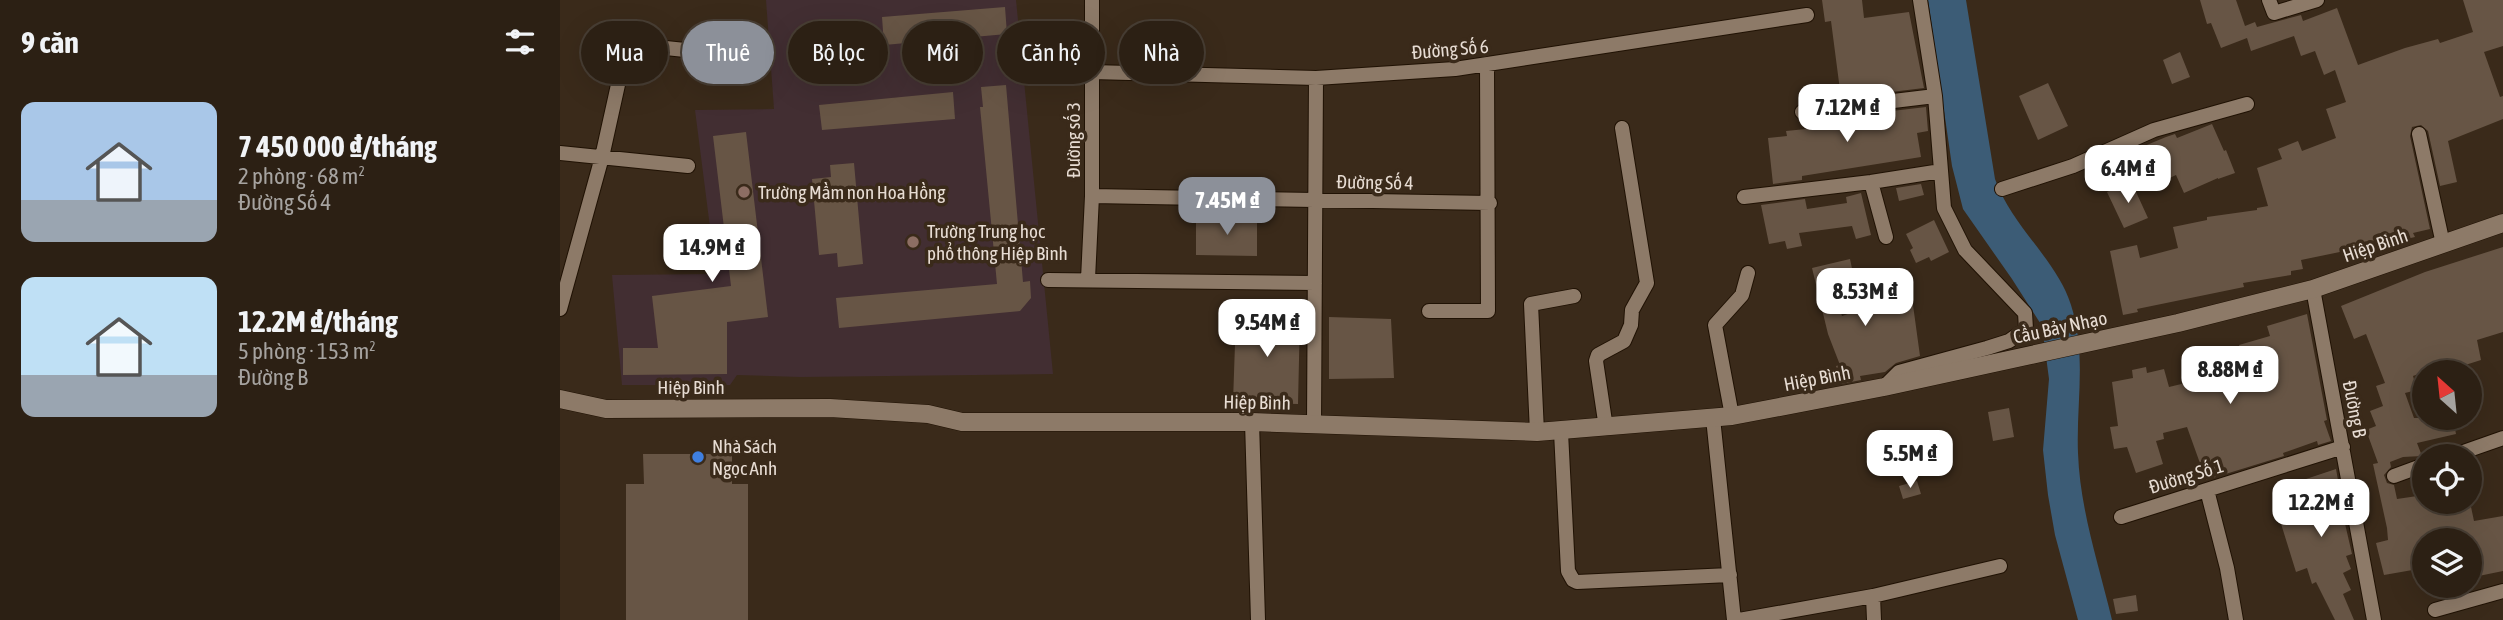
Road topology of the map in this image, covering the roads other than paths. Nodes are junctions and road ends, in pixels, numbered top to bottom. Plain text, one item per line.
1 (1091, 0) edge
2 (1920, 0) edge
3 (2269, 0) edge
4 (2317, 0) edge
5 (1807, 15) dead end
6 (1091, 21) edge
7 (682, 50) edge
8 (1487, 65) junction
9 (1105, 72) edge
10 (1316, 78) junction
11 (1092, 84) edge
12 (1935, 96) junction
13 (2247, 104) dead end
14 (1802, 112) dead end
15 (1622, 128) dead end
16 (2419, 134) dead end
17 (560, 153) edge
18 (602, 157) junction
19 (688, 166) dead end
20 (1941, 172) junction
21 (1871, 183) junction
22 (2002, 189) dead end
23 (1092, 196) junction
24 (1744, 197) dead end
25 (1315, 201) junction
26 (1490, 203) junction
27 (2503, 223) edge
28 (1886, 237) dead end
29 (2443, 244) junction
30 (1748, 273) dead end
31 (1088, 279) junction
32 (1048, 280) dead end
33 (1315, 283) junction
34 (2313, 289) junction
35 (1574, 296) dead end
36 (560, 309) edge
37 (1429, 311) dead end
38 (2178, 323) joint
39 (1950, 373) joint
40 (1884, 387) junction
41 (560, 399) edge
42 (1732, 416) junction
43 (1713, 418) junction
44 (1252, 422) junction
45 (1314, 424) junction
46 (1606, 428) junction
47 (1538, 432) junction
48 (1561, 432) junction
49 (2503, 438) edge
50 (2482, 445) edge
51 (2343, 447) junction
52 (2412, 470) edge
53 (2394, 476) dead end
54 (2207, 490) junction
55 (2121, 517) dead end
56 (2000, 566) dead end
57 (1730, 575) junction
58 (2503, 591) edge
59 (1873, 596) junction
60 (2435, 610) dead end
61 (1781, 616) edge
62 (1258, 620) edge
63 (1737, 620) edge
64 (1874, 620) edge
65 (2236, 620) edge
66 (2375, 620) edge

1 - 6 street, Đường số 3
2 - 12 street
3 - 4 street
5 - 8 street, Đường Số 6
7 - 18 street
8 - 10 street, Đường Số 6
8 - 26 street
9 - 10 street, Đường Số 6
10 - 25 street
11 - 23 street, Đường số 3
12 - 14 street
12 - 20 street
13 - 22 street
15 - 46 street
16 - 29 street
17 - 18 street
18 - 19 street
18 - 36 street
20 - 21 street
20 - 40 street
21 - 24 street
21 - 28 street
23 - 25 street, Đường Số 4
23 - 31 street, Đường số 3
25 - 26 street, Đường Số 4
25 - 33 street
26 - 37 street
27 - 29 main road, Hiệp Bình
29 - 34 main road, Hiệp Bình
30 - 42 street
31 - 32 street
31 - 33 street
33 - 45 street
34 - 38 main road, Hiệp Bình
34 - 51 street, Đường B
35 - 47 street
38 - 39 main road, Cầu Bảy Nhạo
39 - 40 main road, Hiệp Bình
40 - 42 main road, Hiệp Bình
41 - 44 main road, Hiệp Bình
42 - 43 main road, Hiệp Bình
43 - 46 main road, Hiệp Bình
43 - 57 street
44 - 45 main road, Hiệp Bình
44 - 62 street
45 - 47 main road, Hiệp Bình
46 - 48 main road, Hiệp Bình
47 - 48 main road, Hiệp Bình
48 - 57 street
49 - 50 street
51 - 54 street, Đường Số 1
51 - 66 street, Đường B
52 - 53 street
54 - 55 street, Đường Số 1
54 - 65 street
56 - 59 street
57 - 63 street
58 - 60 street
59 - 61 street
59 - 64 street
61 - 63 street

